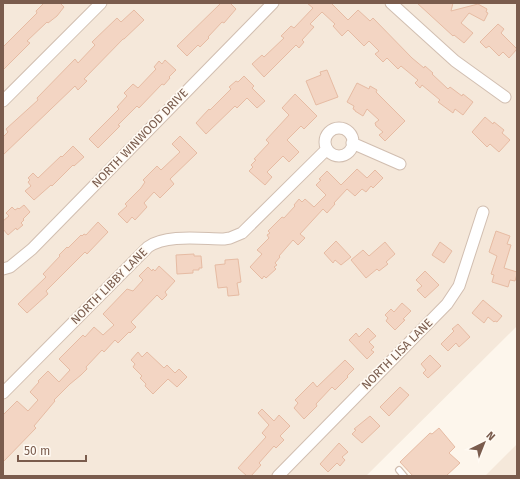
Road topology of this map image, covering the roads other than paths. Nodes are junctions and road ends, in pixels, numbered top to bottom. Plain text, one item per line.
1 (101, 3) edge
2 (273, 3) edge
3 (391, 3) edge
4 (505, 97) dead end
5 (3, 101) edge
6 (352, 143) junction
7 (327, 149) junction
8 (400, 164) dead end
9 (483, 212) dead end
10 (3, 269) edge
11 (3, 393) edge
12 (399, 470) dead end
13 (278, 476) edge
14 (404, 476) edge

1 - 5 street
2 - 10 street, NORTH WINWOOD DRIVE
3 - 4 street
6 - 7 street
6 - 7 street
6 - 8 street
7 - 11 street, NORTH LIBBY LANE
9 - 13 street, NORTH LISA LANE
12 - 14 lane

